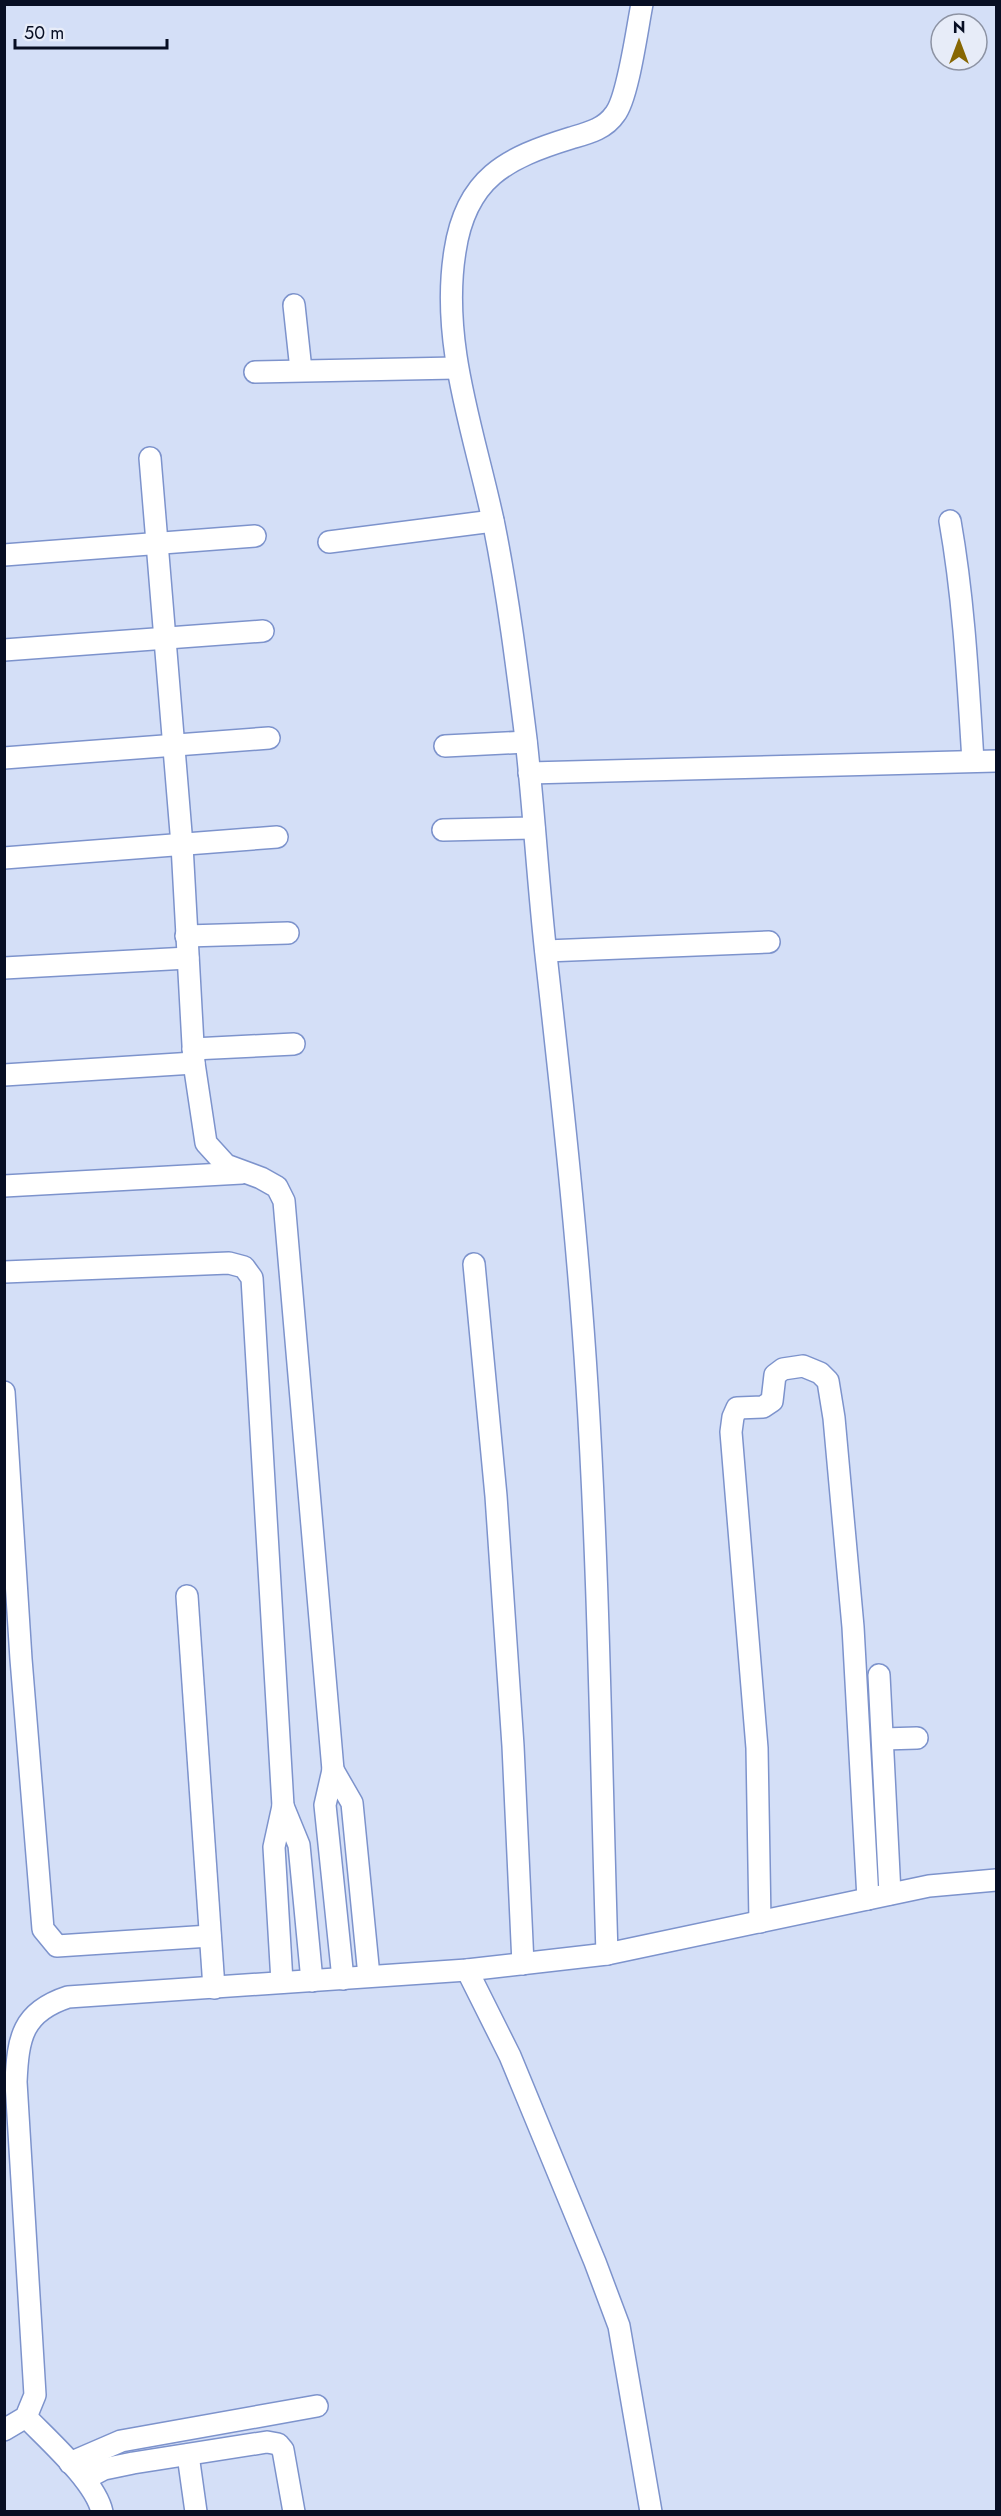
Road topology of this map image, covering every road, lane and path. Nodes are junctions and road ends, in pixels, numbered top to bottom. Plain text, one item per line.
1 (642, 4) edge
2 (294, 305) dead end
3 (456, 368) junction
4 (301, 370) junction
5 (255, 372) dead end
6 (150, 458) dead end
7 (493, 521) junction
8 (950, 521) dead end
9 (255, 536) dead end
10 (329, 542) dead end
11 (158, 543) junction
12 (4, 555) edge
13 (263, 631) dead end
14 (165, 638) junction
15 (4, 650) edge
16 (269, 738) dead end
17 (526, 742) junction
18 (173, 746) junction
19 (445, 746) dead end
20 (4, 758) edge
21 (996, 760) edge
22 (973, 761) junction
23 (529, 773) junction
24 (534, 828) junction
25 (443, 830) dead end
26 (277, 837) dead end
27 (182, 845) junction
28 (4, 858) edge
29 (288, 933) dead end
30 (186, 936) junction
31 (769, 942) dead end
32 (546, 951) junction
33 (188, 958) junction
34 (4, 968) edge
35 (294, 1044) dead end
36 (194, 1056) junction
37 (4, 1075) edge
38 (242, 1173) junction
39 (4, 1186) edge
40 (474, 1264) dead end
41 (4, 1272) edge
42 (4, 1392) edge
43 (187, 1596) dead end
44 (879, 1675) dead end
45 (917, 1738) dead end
46 (883, 1739) junction
47 (333, 1770) junction
48 (283, 1806) junction
49 (996, 1880) edge
50 (890, 1894) junction
51 (868, 1899) junction
52 (760, 1922) junction
53 (210, 1936) junction
54 (607, 1954) junction
55 (523, 1964) junction
56 (467, 1970) junction
57 (369, 1976) junction
58 (343, 1979) junction
59 (312, 1981) junction
60 (282, 1982) junction
61 (214, 1988) junction
62 (11, 2122) edge
63 (317, 2406) dead end
64 (26, 2417) junction
65 (4, 2430) edge
66 (188, 2455) junction
67 (70, 2463) junction
68 (85, 2479) junction
69 (102, 2511) edge
70 (196, 2511) edge
71 (294, 2511) edge
72 (651, 2511) edge

1 - 3 street
2 - 4 street
3 - 4 street
3 - 7 street
4 - 5 street
6 - 11 street
7 - 10 street
7 - 17 street
8 - 22 street
9 - 11 street
11 - 12 street
11 - 14 street
13 - 14 street
14 - 15 street
14 - 18 street
16 - 18 street
17 - 19 street
17 - 23 street
18 - 20 street
18 - 27 street
21 - 22 street
22 - 23 street
23 - 24 street
24 - 25 street
24 - 32 street
26 - 27 street
27 - 28 street
27 - 30 street
29 - 30 street
30 - 33 street
31 - 32 street
32 - 54 street
33 - 34 street
33 - 36 street
35 - 36 street
36 - 37 street
36 - 38 street
38 - 39 street
38 - 47 street
40 - 55 street
41 - 48 street
42 - 53 street
43 - 53 street
44 - 46 street
45 - 46 street
46 - 50 street
47 - 57 street
47 - 58 street
48 - 59 street
48 - 60 street
49 - 50 street
50 - 51 street
51 - 52 street
51 - 52 street
52 - 54 street
53 - 61 street
54 - 55 street
55 - 56 street
56 - 57 street
56 - 72 street
57 - 58 street
58 - 59 street
59 - 60 street
60 - 61 street
61 - 62 street
62 - 64 street
63 - 67 street
64 - 65 street
64 - 67 street
66 - 68 street
66 - 70 street
66 - 71 street
67 - 68 street
68 - 69 street

